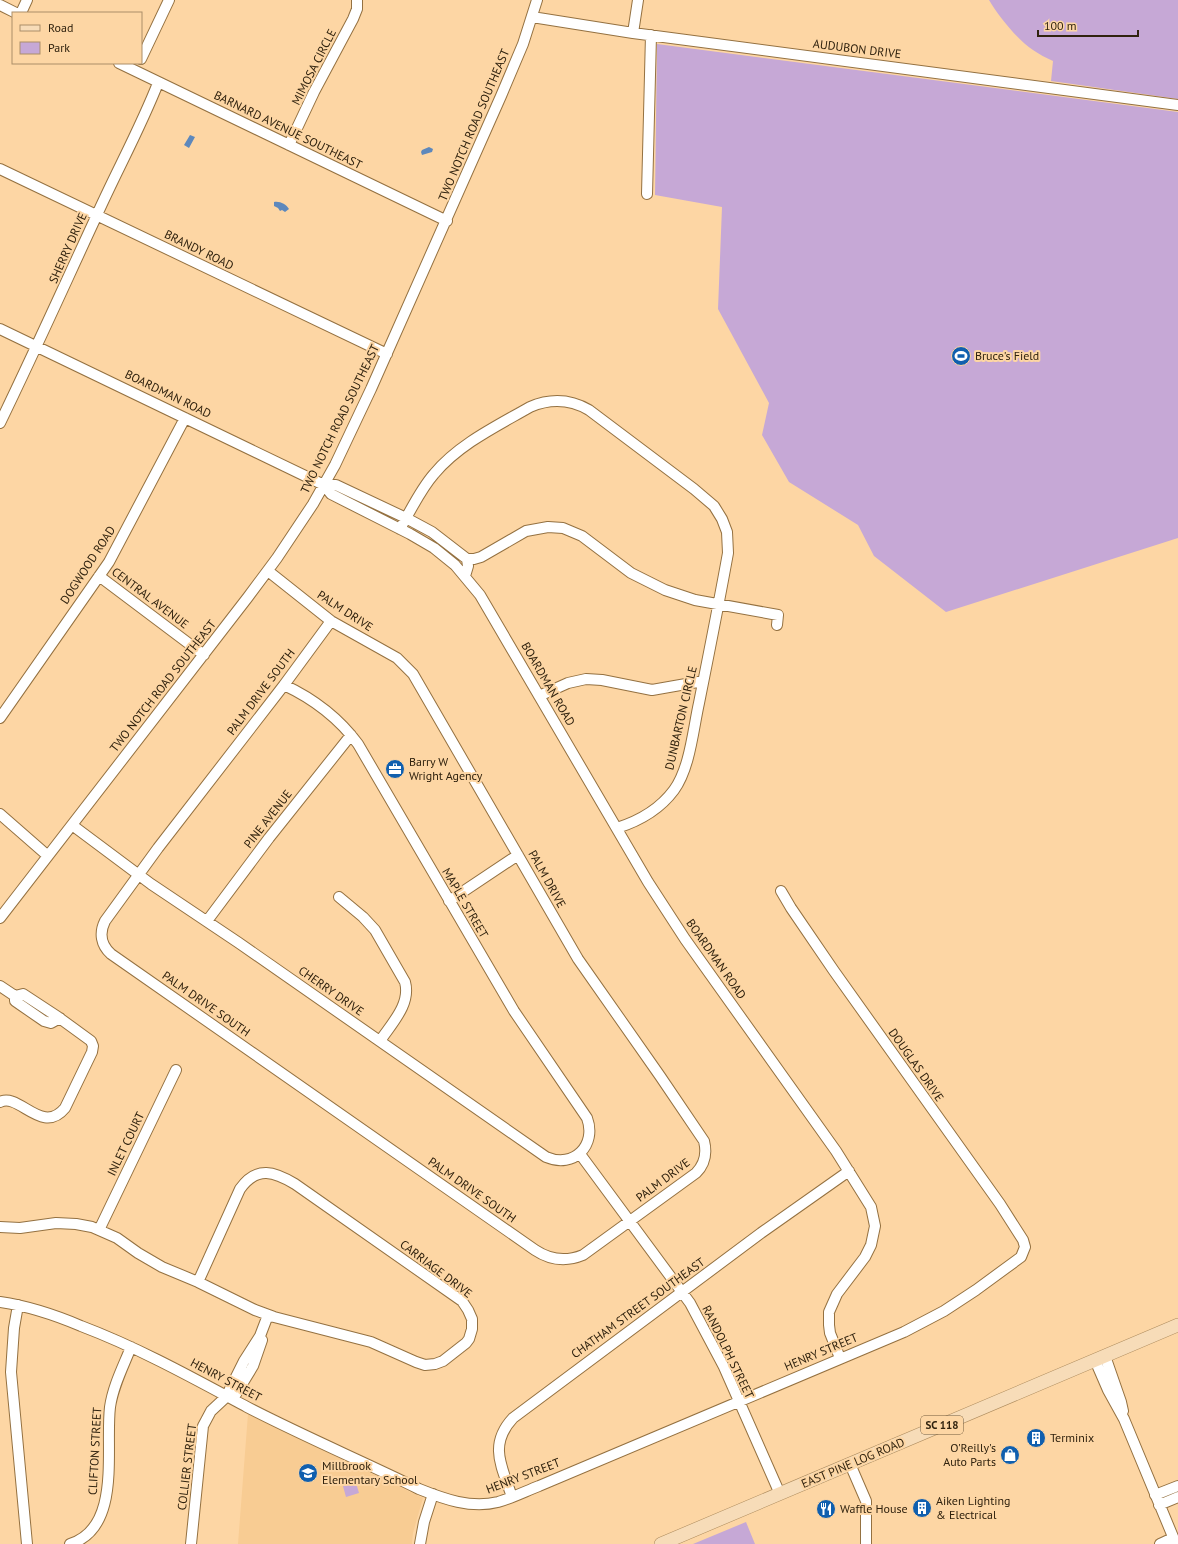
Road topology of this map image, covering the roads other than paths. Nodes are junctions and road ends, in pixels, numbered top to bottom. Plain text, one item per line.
1 (28, 0) edge
2 (169, 0) edge
3 (357, 0) edge
4 (537, 0) edge
5 (638, 0) edge
6 (0, 5) edge
7 (14, 12) edge
8 (22, 12) edge
9 (532, 17) junction
10 (633, 33) junction
11 (651, 35) junction
12 (142, 57) edge
13 (124, 64) edge
14 (137, 67) edge
15 (158, 83) junction
16 (1178, 105) edge
17 (289, 145) junction
18 (0, 170) edge
19 (648, 194) dead end
20 (96, 216) junction
21 (447, 221) junction
22 (0, 329) edge
23 (37, 346) junction
24 (387, 354) junction
25 (186, 418) junction
26 (0, 423) edge
27 (324, 485) junction
28 (406, 518) junction
29 (400, 529) junction
30 (467, 559) junction
31 (268, 571) junction
32 (99, 576) junction
33 (465, 576) junction
34 (718, 604) junction
35 (331, 621) junction
36 (777, 625) dead end
37 (204, 655) junction
38 (703, 681) junction
39 (284, 685) junction
40 (540, 696) junction
41 (0, 718) edge
42 (351, 735) junction
43 (0, 814) edge
44 (72, 825) junction
45 (616, 828) junction
46 (518, 855) junction
47 (48, 856) junction
48 (138, 874) junction
49 (781, 891) dead end
50 (339, 897) dead end
51 (449, 901) junction
52 (0, 918) edge
53 (207, 921) junction
54 (0, 986) edge
55 (380, 1041) junction
56 (176, 1070) dead end
57 (0, 1102) edge
58 (580, 1154) junction
59 (849, 1171) junction
60 (630, 1221) junction
61 (0, 1228) edge
62 (100, 1230) junction
63 (1023, 1254) joint
64 (198, 1282) junction
65 (682, 1292) junction
66 (0, 1302) edge
67 (18, 1305) junction
68 (271, 1316) junction
69 (1178, 1325) edge
70 (130, 1347) junction
71 (840, 1358) junction
72 (1100, 1358) junction
73 (230, 1397) junction
74 (738, 1401) junction
75 (850, 1464) junction
76 (1178, 1486) edge
77 (433, 1494) junction
78 (780, 1494) junction
79 (512, 1497) junction
80 (1178, 1497) edge
81 (1157, 1500) junction
82 (1175, 1541) edge
83 (27, 1544) edge
84 (70, 1544) edge
85 (191, 1544) edge
86 (420, 1544) edge
87 (661, 1544) edge
88 (866, 1544) edge
89 (1160, 1544) edge

1 - 8 street
2 - 12 street
3 - 17 street, MIMOSA CIRCLE
4 - 9 street, TWO NOTCH ROAD SOUTHEAST
5 - 10 street
6 - 7 street
9 - 10 street, AUDUBON DRIVE
9 - 21 street, TWO NOTCH ROAD SOUTHEAST
10 - 11 street, AUDUBON DRIVE
11 - 16 street, AUDUBON DRIVE
11 - 19 street
13 - 14 street, BARNARD AVENUE SOUTHEAST
14 - 15 street, BARNARD AVENUE SOUTHEAST
15 - 17 street, BARNARD AVENUE SOUTHEAST
15 - 20 street, SHERRY DRIVE
17 - 21 street, BARNARD AVENUE SOUTHEAST
18 - 20 street, BRANDY ROAD
20 - 23 street, SHERRY DRIVE
20 - 24 street, BRANDY ROAD
21 - 24 street, TWO NOTCH ROAD SOUTHEAST
22 - 23 street, BOARDMAN ROAD
23 - 25 street, BOARDMAN ROAD
23 - 26 street, SHERRY DRIVE
24 - 27 street, TWO NOTCH ROAD SOUTHEAST
25 - 27 street, BOARDMAN ROAD
25 - 32 street, DOGWOOD ROAD
27 - 28 street, BOARDMAN ROAD
27 - 29 street, BOARDMAN ROAD
27 - 31 street, TWO NOTCH ROAD SOUTHEAST
28 - 29 street, DUNBARTON CIRCLE
28 - 30 street, BOARDMAN ROAD
28 - 34 street, DUNBARTON CIRCLE
29 - 33 street, BOARDMAN ROAD
30 - 33 street
30 - 34 street
31 - 35 street, PALM DRIVE
31 - 37 street, TWO NOTCH ROAD SOUTHEAST
32 - 37 street, CENTRAL AVENUE
32 - 41 street, DOGWOOD ROAD
33 - 40 street, BOARDMAN ROAD
34 - 36 street
34 - 38 street, DUNBARTON CIRCLE
35 - 39 street, PALM DRIVE SOUTH
35 - 46 street, PALM DRIVE
37 - 44 street, TWO NOTCH ROAD SOUTHEAST
38 - 40 street
38 - 45 street, DUNBARTON CIRCLE
39 - 42 street, MAPLE STREET
39 - 48 street, PALM DRIVE SOUTH
40 - 45 street, BOARDMAN ROAD
42 - 51 street, MAPLE STREET
42 - 53 street, PINE AVENUE
43 - 47 street
44 - 47 street, TWO NOTCH ROAD SOUTHEAST
44 - 48 street, CHERRY DRIVE
45 - 59 street, BOARDMAN ROAD
46 - 51 street
46 - 60 street, PALM DRIVE
47 - 52 street, TWO NOTCH ROAD SOUTHEAST
48 - 53 street, CHERRY DRIVE
48 - 60 street, PALM DRIVE SOUTH
49 - 63 street, DOUGLAS DRIVE
50 - 55 street
51 - 58 street, MAPLE STREET
53 - 55 street, CHERRY DRIVE
54 - 57 street
55 - 58 street, CHERRY DRIVE
56 - 62 street, INLET COURT
58 - 60 street, RANDOLPH STREET
59 - 65 street, CHATHAM STREET SOUTHEAST
59 - 71 street, BOARDMAN ROAD
60 - 65 street, RANDOLPH STREET
61 - 62 street, CARRIAGE DRIVE
62 - 64 street, CARRIAGE DRIVE
63 - 71 street, HENRY STREET
64 - 68 street, CARRIAGE DRIVE
64 - 68 street, CARRIAGE DRIVE
65 - 74 street, RANDOLPH STREET
65 - 79 street, CHATHAM STREET SOUTHEAST
66 - 67 street, HENRY STREET
67 - 70 street, HENRY STREET
67 - 83 street
68 - 73 street, COLLIER STREET
69 - 72 main road, EAST PINE LOG ROAD / SC 118
70 - 73 street, HENRY STREET
70 - 84 street, CLIFTON STREET
71 - 74 street, HENRY STREET
72 - 75 main road, EAST PINE LOG ROAD / SC 118
72 - 81 street
73 - 77 street, HENRY STREET
73 - 85 street, COLLIER STREET
74 - 78 street, RANDOLPH STREET
74 - 79 street, HENRY STREET
75 - 78 main road, EAST PINE LOG ROAD / SC 118
75 - 88 street
76 - 81 street
77 - 79 street, HENRY STREET
77 - 86 street
78 - 87 main road, EAST PINE LOG ROAD / SC 118
80 - 81 street
81 - 82 street
82 - 89 street

